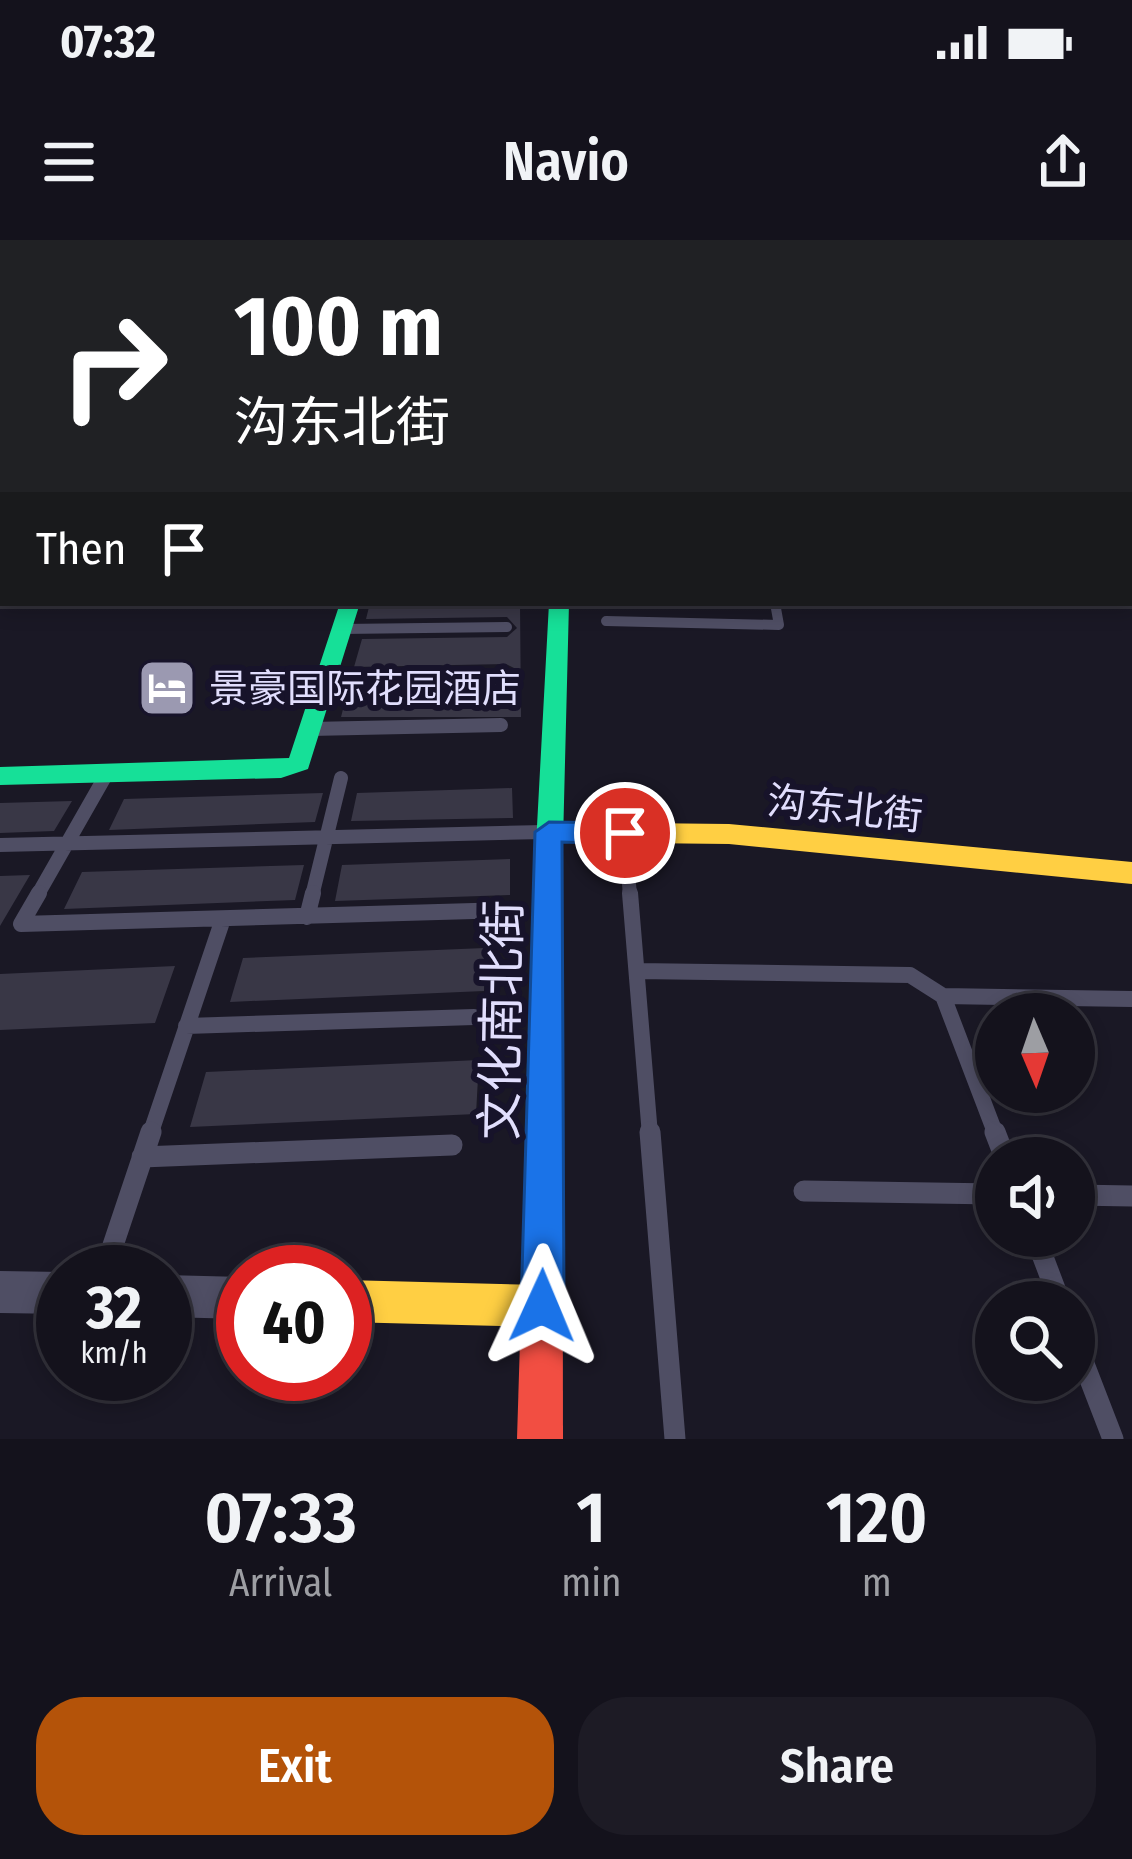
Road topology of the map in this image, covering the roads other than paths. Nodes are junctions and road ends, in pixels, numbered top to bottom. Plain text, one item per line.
1 (559, 606) edge
2 (776, 606) edge
3 (346, 616) edge
4 (606, 621) dead end
5 (507, 627) dead end
6 (506, 674) dead end
7 (326, 677) junction
8 (501, 725) dead end
9 (310, 729) junction
10 (107, 773) junction
11 (0, 776) edge
12 (341, 778) dead end
13 (549, 832) junction
14 (625, 833) junction
15 (326, 838) junction
16 (68, 844) junction
17 (0, 845) edge
18 (1132, 873) edge
19 (509, 910) dead end
20 (307, 917) junction
21 (223, 919) junction
22 (637, 971) junction
23 (943, 996) junction
24 (1132, 999) edge
25 (474, 1017) dead end
26 (186, 1026) junction
27 (997, 1137) edge
28 (452, 1145) dead end
29 (142, 1156) junction
30 (804, 1191) dead end
31 (975, 1194) edge
32 (1095, 1195) edge
33 (1132, 1196) edge
34 (113, 1245) edge
35 (0, 1292) edge
36 (36, 1293) edge
37 (372, 1302) edge
38 (542, 1306) junction
39 (1095, 1392) edge
40 (540, 1439) edge
41 (675, 1439) edge
42 (1113, 1439) edge

1 - 13 street, 文化南北街
2 - 4 lane
3 - 5 lane
3 - 7 street
6 - 7 lane
7 - 9 street
8 - 9 lane
9 - 10 street
10 - 11 street
10 - 16 lane
12 - 15 lane
13 - 14 street, 沟东北街
13 - 15 lane
13 - 38 street, 文化南北街
14 - 18 street, 沟东北街
14 - 22 lane
15 - 16 lane
15 - 20 lane
16 - 17 lane
16 - 21 lane
19 - 20 lane
20 - 21 lane
21 - 26 lane
22 - 23 lane
22 - 41 lane
23 - 24 lane
23 - 27 lane
25 - 26 lane
26 - 29 lane
28 - 29 lane
29 - 34 lane
30 - 31 lane
32 - 33 lane
35 - 36 street
37 - 38 street
38 - 40 street, 文化南北街
39 - 42 lane

